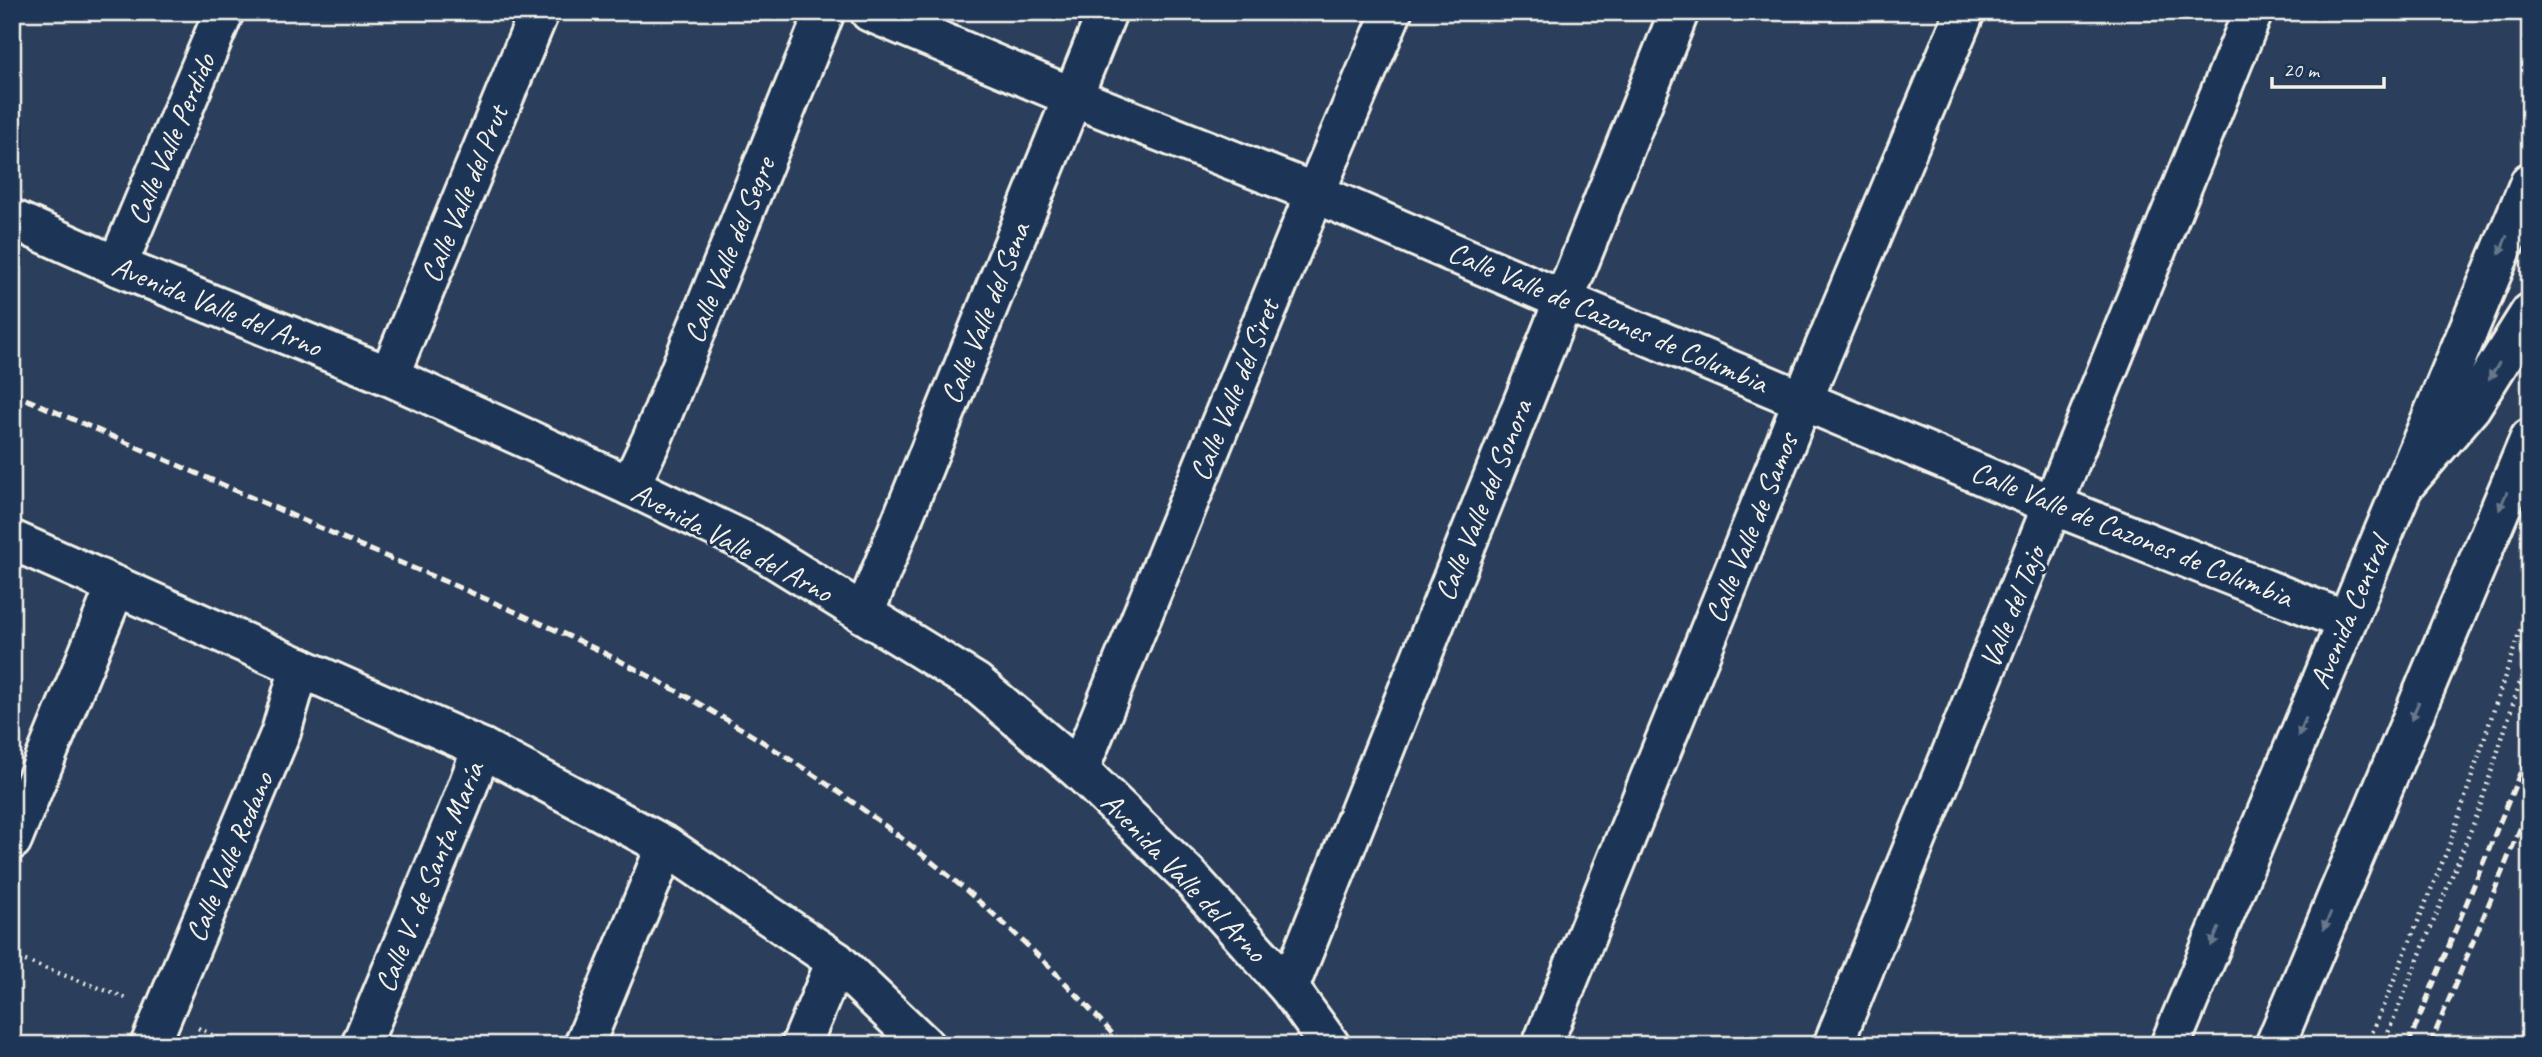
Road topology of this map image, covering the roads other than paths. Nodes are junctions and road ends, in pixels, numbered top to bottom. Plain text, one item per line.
1 (224, 12) edge
2 (539, 12) edge
3 (825, 12) edge
4 (870, 12) edge
5 (1107, 12) edge
6 (1392, 12) edge
7 (1679, 12) edge
8 (1965, 12) edge
9 (2253, 12) edge
10 (1073, 97) junction
11 (2530, 183) edge
12 (1315, 193) junction
13 (12, 219) edge
14 (117, 266) junction
15 (1563, 300) junction
16 (2530, 313) edge
17 (389, 376) junction
18 (1804, 398) junction
19 (2530, 438) edge
20 (630, 486) junction
21 (2401, 489) junction
22 (2053, 505) junction
23 (12, 540) edge
24 (116, 586) junction
25 (864, 614) junction
26 (2346, 621) junction
27 (300, 667) junction
28 (482, 748) junction
29 (1079, 770) junction
30 (12, 840) edge
31 (666, 846) junction
32 (836, 961) junction
33 (1289, 988) junction
34 (158, 1029) edge
35 (361, 1045) edge
36 (584, 1045) edge
37 (801, 1045) edge
38 (924, 1045) edge
39 (1330, 1045) edge
40 (1542, 1045) edge
41 (1833, 1045) edge
42 (2170, 1045) edge
43 (2275, 1045) edge

1 - 14 main road, Calle Valle Perdido
2 - 17 main road, Calle Valle del Prut
3 - 20 main road, Calle Valle del Segre
4 - 10 main road, Calle Valle de Cazones de Columbia
5 - 10 main road, Calle Valle del Sena
6 - 12 main road, Calle Valle del Siret
7 - 15 main road, Calle Valle del Sonora
8 - 18 main road, Calle Valle de Samos
9 - 22 main road, Valle del Tajo
10 - 12 main road, Calle Valle de Cazones de Columbia
10 - 25 main road, Calle Valle del Sena
11 -> 21 main road, Avenida Central
12 - 15 main road, Calle Valle de Cazones de Columbia
12 - 29 main road, Calle Valle del Siret
13 - 14 main road, Avenida Valle del Arno
14 - 17 main road, Avenida Valle del Arno
15 - 18 main road, Calle Valle de Cazones de Columbia
15 - 33 main road, Calle Valle del Sonora
16 -> 21 main road
17 - 20 main road, Avenida Valle del Arno
18 - 22 main road, Calle Valle de Cazones de Columbia
18 - 40 main road, Calle Valle de Samos
19 -> 43 main road
20 - 25 main road, Avenida Valle del Arno
21 - 26 main road, Avenida Central
22 - 26 main road, Calle Valle de Cazones de Columbia
22 - 41 main road, Valle del Tajo
23 - 24 main road
24 - 27 main road
24 - 30 main road
25 - 29 main road, Avenida Valle del Arno
26 -> 42 main road, Avenida Central
27 - 28 main road
27 - 34 main road, Calle Valle Rodano
28 - 31 main road
28 - 35 main road, Calle V. de Santa María
29 - 33 main road, Avenida Valle del Arno
31 - 32 main road
31 - 36 main road
32 - 37 main road
32 - 38 main road
33 - 39 main road, Avenida Valle del Arno

